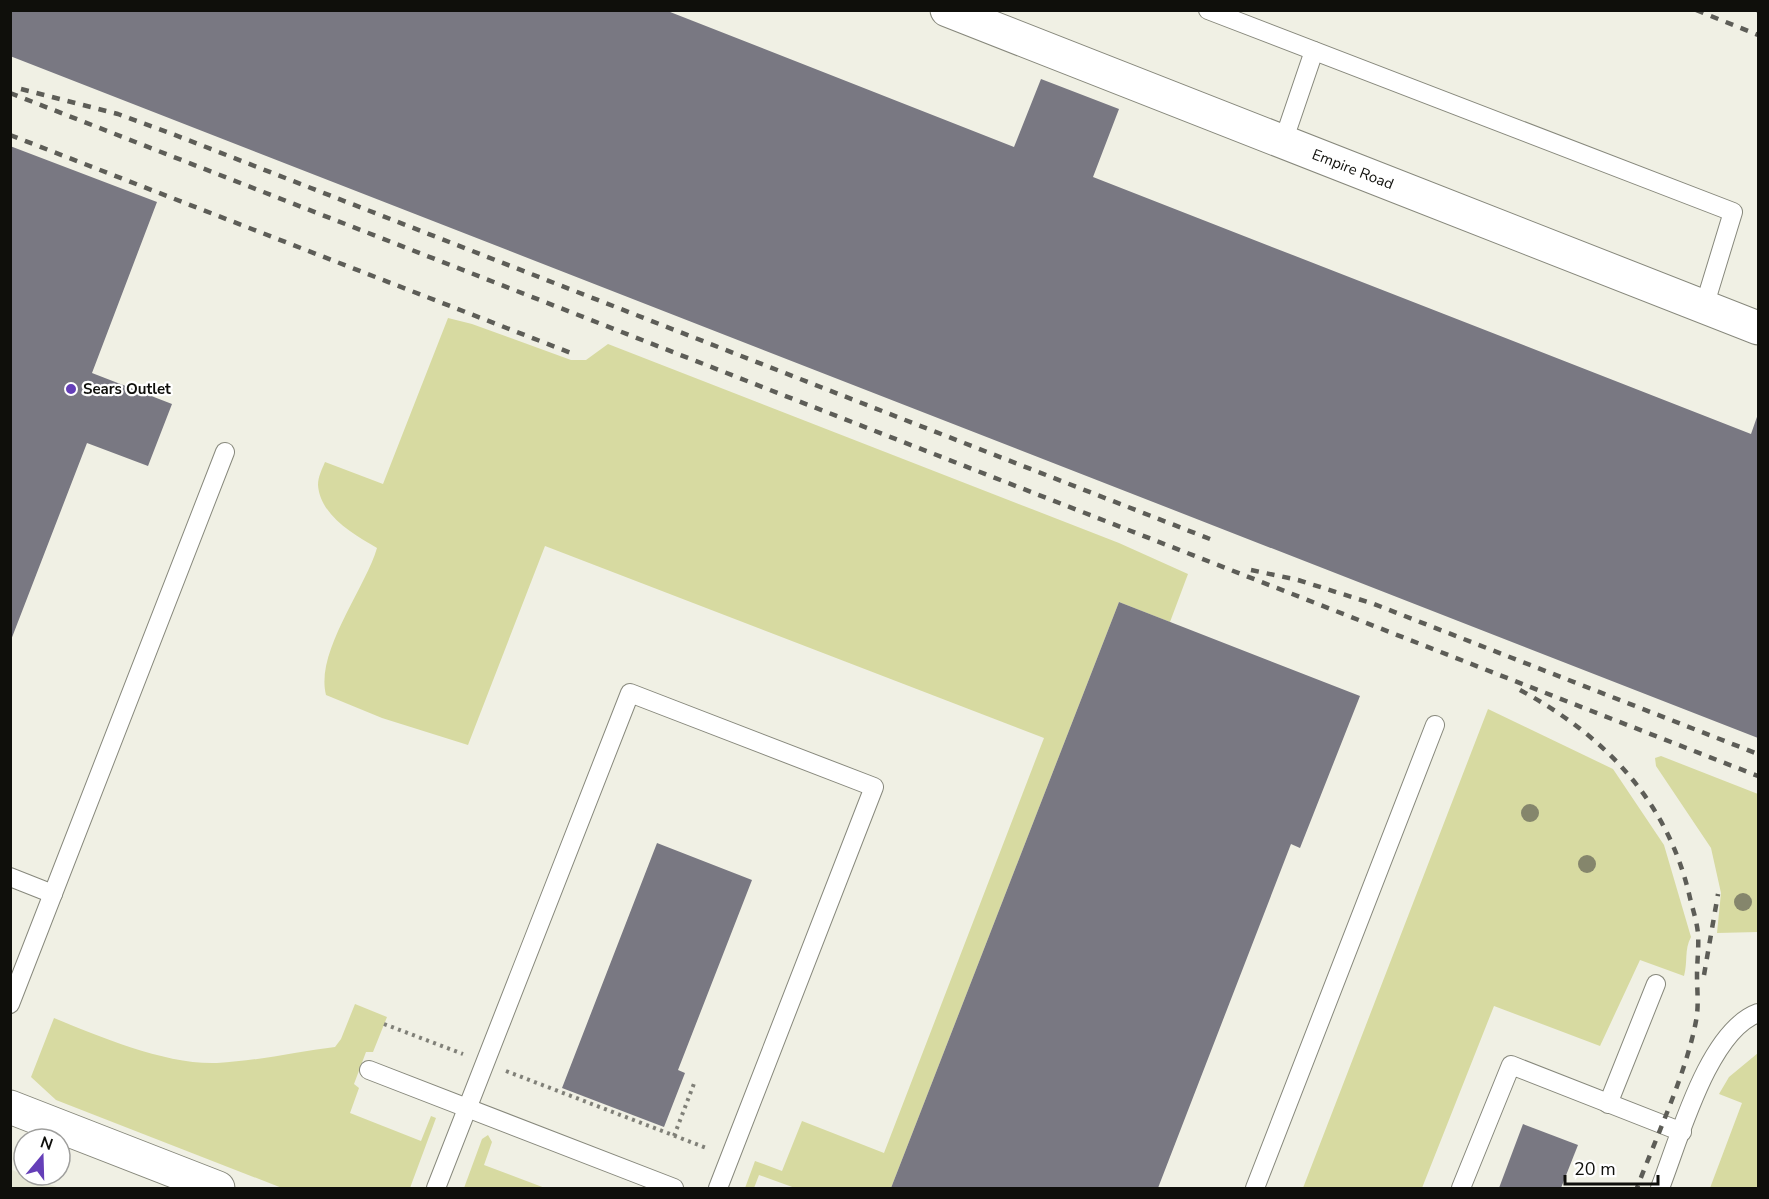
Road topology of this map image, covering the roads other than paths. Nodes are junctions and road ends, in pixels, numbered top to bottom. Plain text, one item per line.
1 (947, 10) edge
2 (1208, 10) edge
3 (1314, 51) junction
4 (1283, 142) junction
5 (1704, 307) junction
6 (1758, 328) edge
7 (225, 452) dead end
8 (1435, 725) dead end
9 (10, 877) edge
10 (53, 894) junction
11 (1656, 984) dead end
12 (10, 1004) edge
13 (1758, 1013) edge
14 (369, 1070) dead end
15 (1608, 1104) junction
16 (10, 1107) edge
17 (467, 1108) junction
18 (1683, 1132) junction
19 (218, 1188) edge
20 (436, 1188) edge
21 (674, 1188) edge
22 (718, 1188) edge
23 (1255, 1188) edge
24 (1461, 1188) edge
25 (1660, 1188) edge

1 - 4 street, Empire Road
2 - 3 lane
3 - 4 lane
3 - 5 lane
4 - 5 street, Empire Road
5 - 6 street, Empire Road
7 - 10 lane
8 - 23 lane
9 - 10 lane
10 - 12 lane
11 - 15 lane
13 - 18 lane
14 - 17 lane
15 - 18 lane
15 - 24 lane
16 - 19 street
17 - 20 lane
17 - 21 lane
17 - 22 lane
18 - 25 lane

